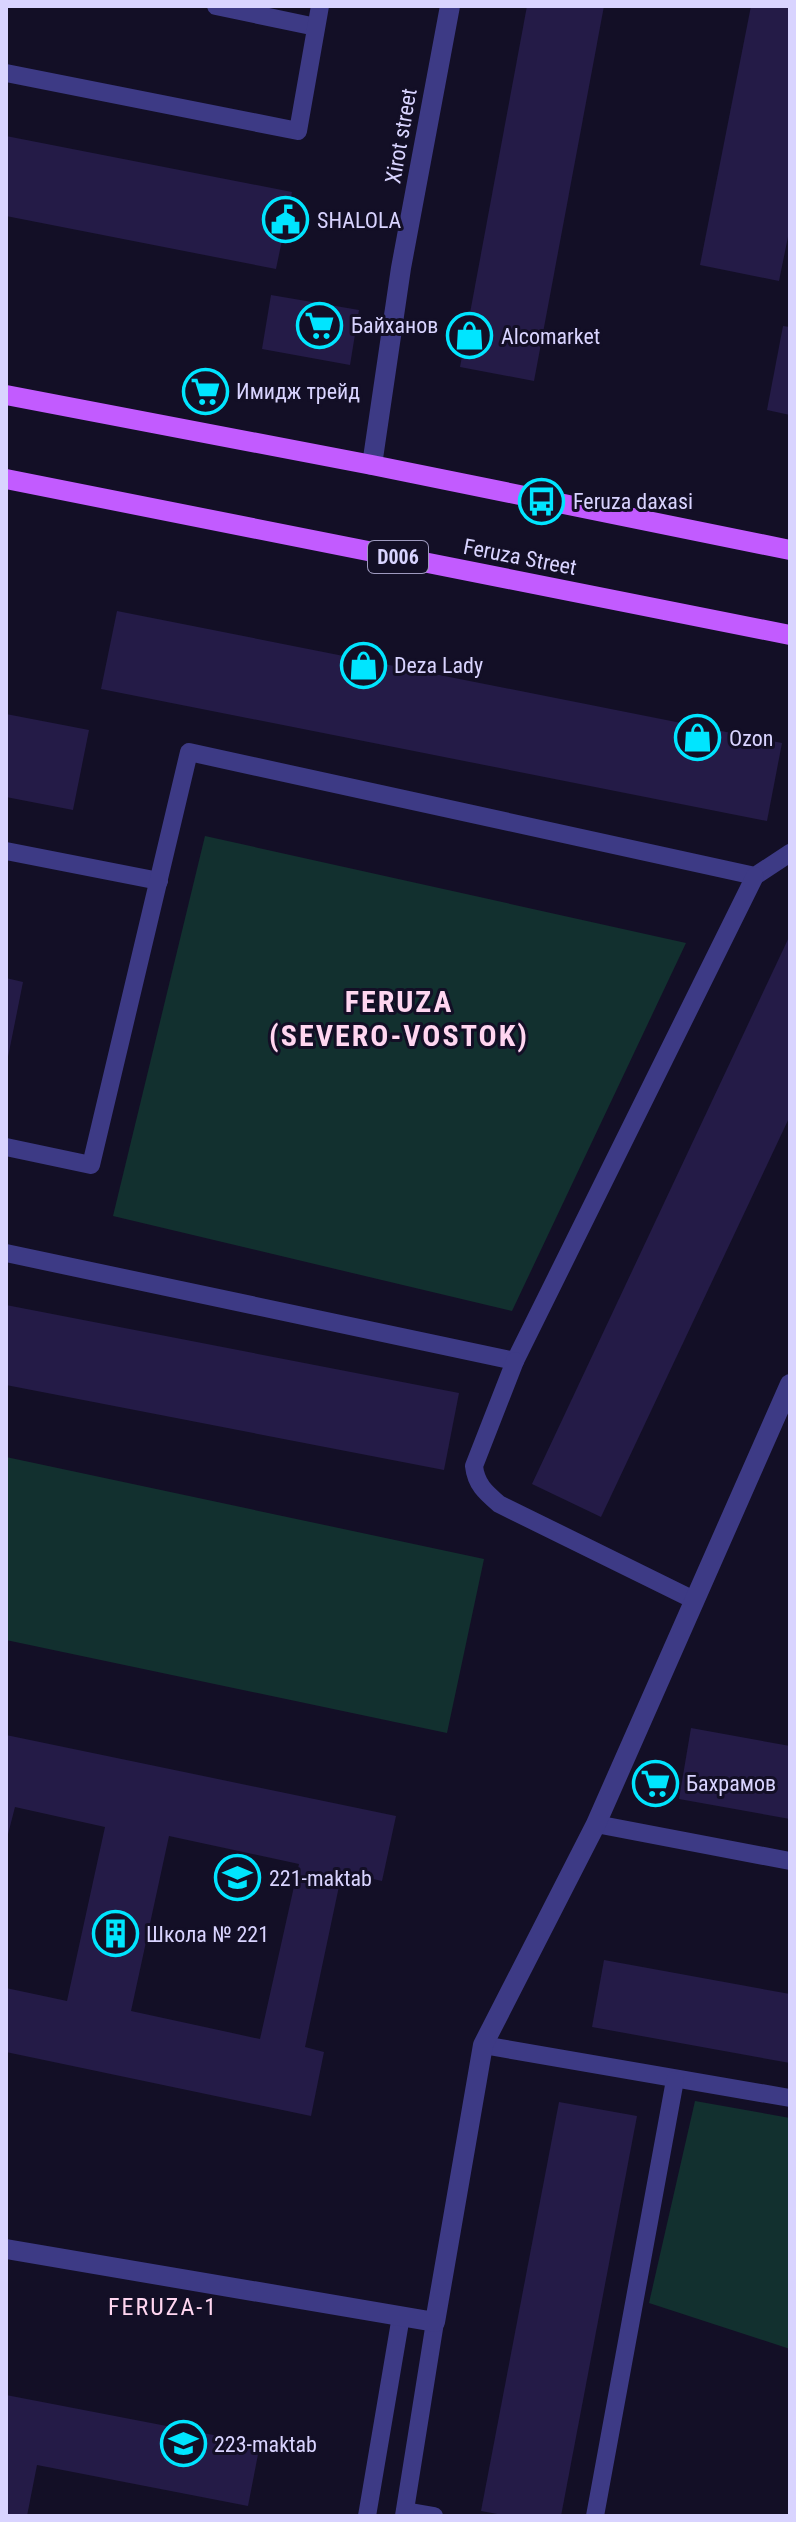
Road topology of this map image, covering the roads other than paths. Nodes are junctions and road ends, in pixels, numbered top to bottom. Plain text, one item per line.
1 (216, 6) edge
2 (320, 6) edge
3 (450, 6) edge
4 (316, 27) junction
5 (6, 73) edge
6 (6, 395) edge
7 (372, 465) junction
8 (6, 479) edge
9 (790, 550) edge
10 (790, 635) edge
11 (6, 851) edge
12 (790, 853) edge
13 (755, 876) junction
14 (159, 881) junction
15 (6, 1147) edge
16 (6, 1253) edge
17 (515, 1361) junction
18 (790, 1384) edge
19 (694, 1600) junction
20 (596, 1824) junction
21 (790, 1861) edge
22 (483, 2045) junction
23 (675, 2080) junction
24 (790, 2098) edge
25 (6, 2249) edge
26 (401, 2316) junction
27 (435, 2322) junction
28 (404, 2513) edge
29 (367, 2516) edge
30 (434, 2516) edge
31 (595, 2516) edge

1 - 4 lane
2 - 4 lane
3 - 7 street, Xirot street
4 - 5 lane
6 - 7 main road
7 - 9 main road
8 - 10 main road, Feruza Street / D006
11 - 14 lane
12 - 13 lane
13 - 14 lane
13 - 17 lane
14 - 15 lane
16 - 17 lane
17 - 19 lane
18 - 19 street
19 - 20 street
20 - 21 lane
20 - 22 street
22 - 23 lane
22 - 27 street
23 - 24 lane
23 - 31 lane
25 - 26 street
26 - 27 street
26 - 29 lane
27 - 28 lane
28 - 30 lane

